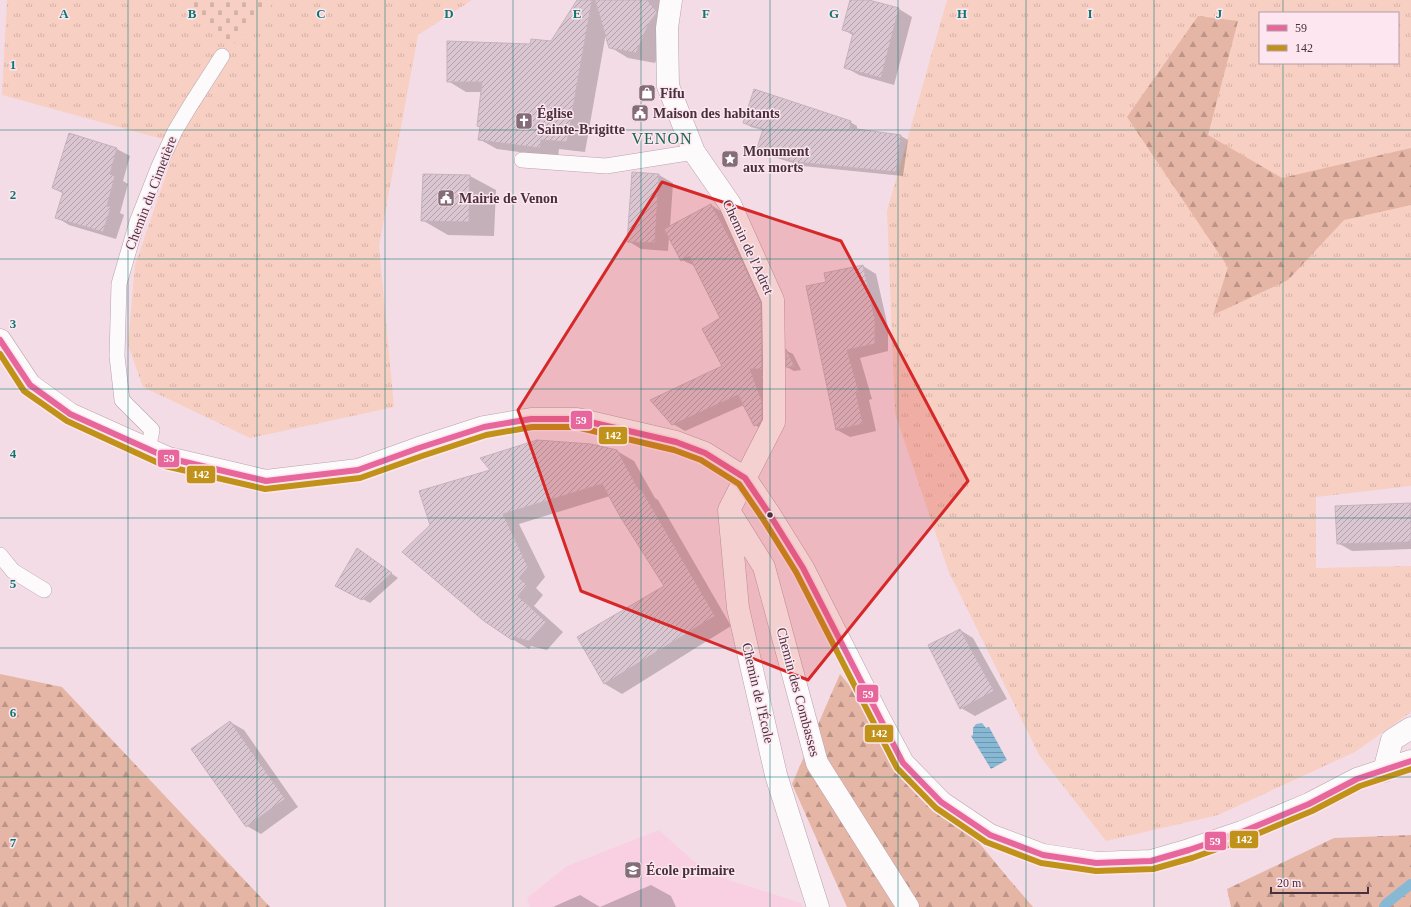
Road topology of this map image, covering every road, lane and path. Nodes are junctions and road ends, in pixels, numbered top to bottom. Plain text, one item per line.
1 (671, 0) edge
2 (222, 56) dead end
3 (694, 152) junction
4 (522, 160) dead end
5 (0, 340) edge
6 (148, 450) junction
7 (745, 478) junction
8 (729, 510) junction
9 (0, 555) edge
10 (44, 590) dead end
11 (1411, 728) edge
12 (1408, 762) edge
13 (1384, 771) junction
14 (818, 907) edge
15 (908, 907) edge

1 - 3 street, Chemin de l'Adret
2 - 6 lane, Chemin du Cimetière
3 - 4 lane
3 - 7 street, Chemin de l'Adret
5 - 6 street
6 - 7 street
7 - 8 street
7 - 13 street
8 - 14 street, Chemin de l'École
8 - 15 street, Chemin des Combasses
9 - 10 lane
11 - 13 street
12 - 13 street

